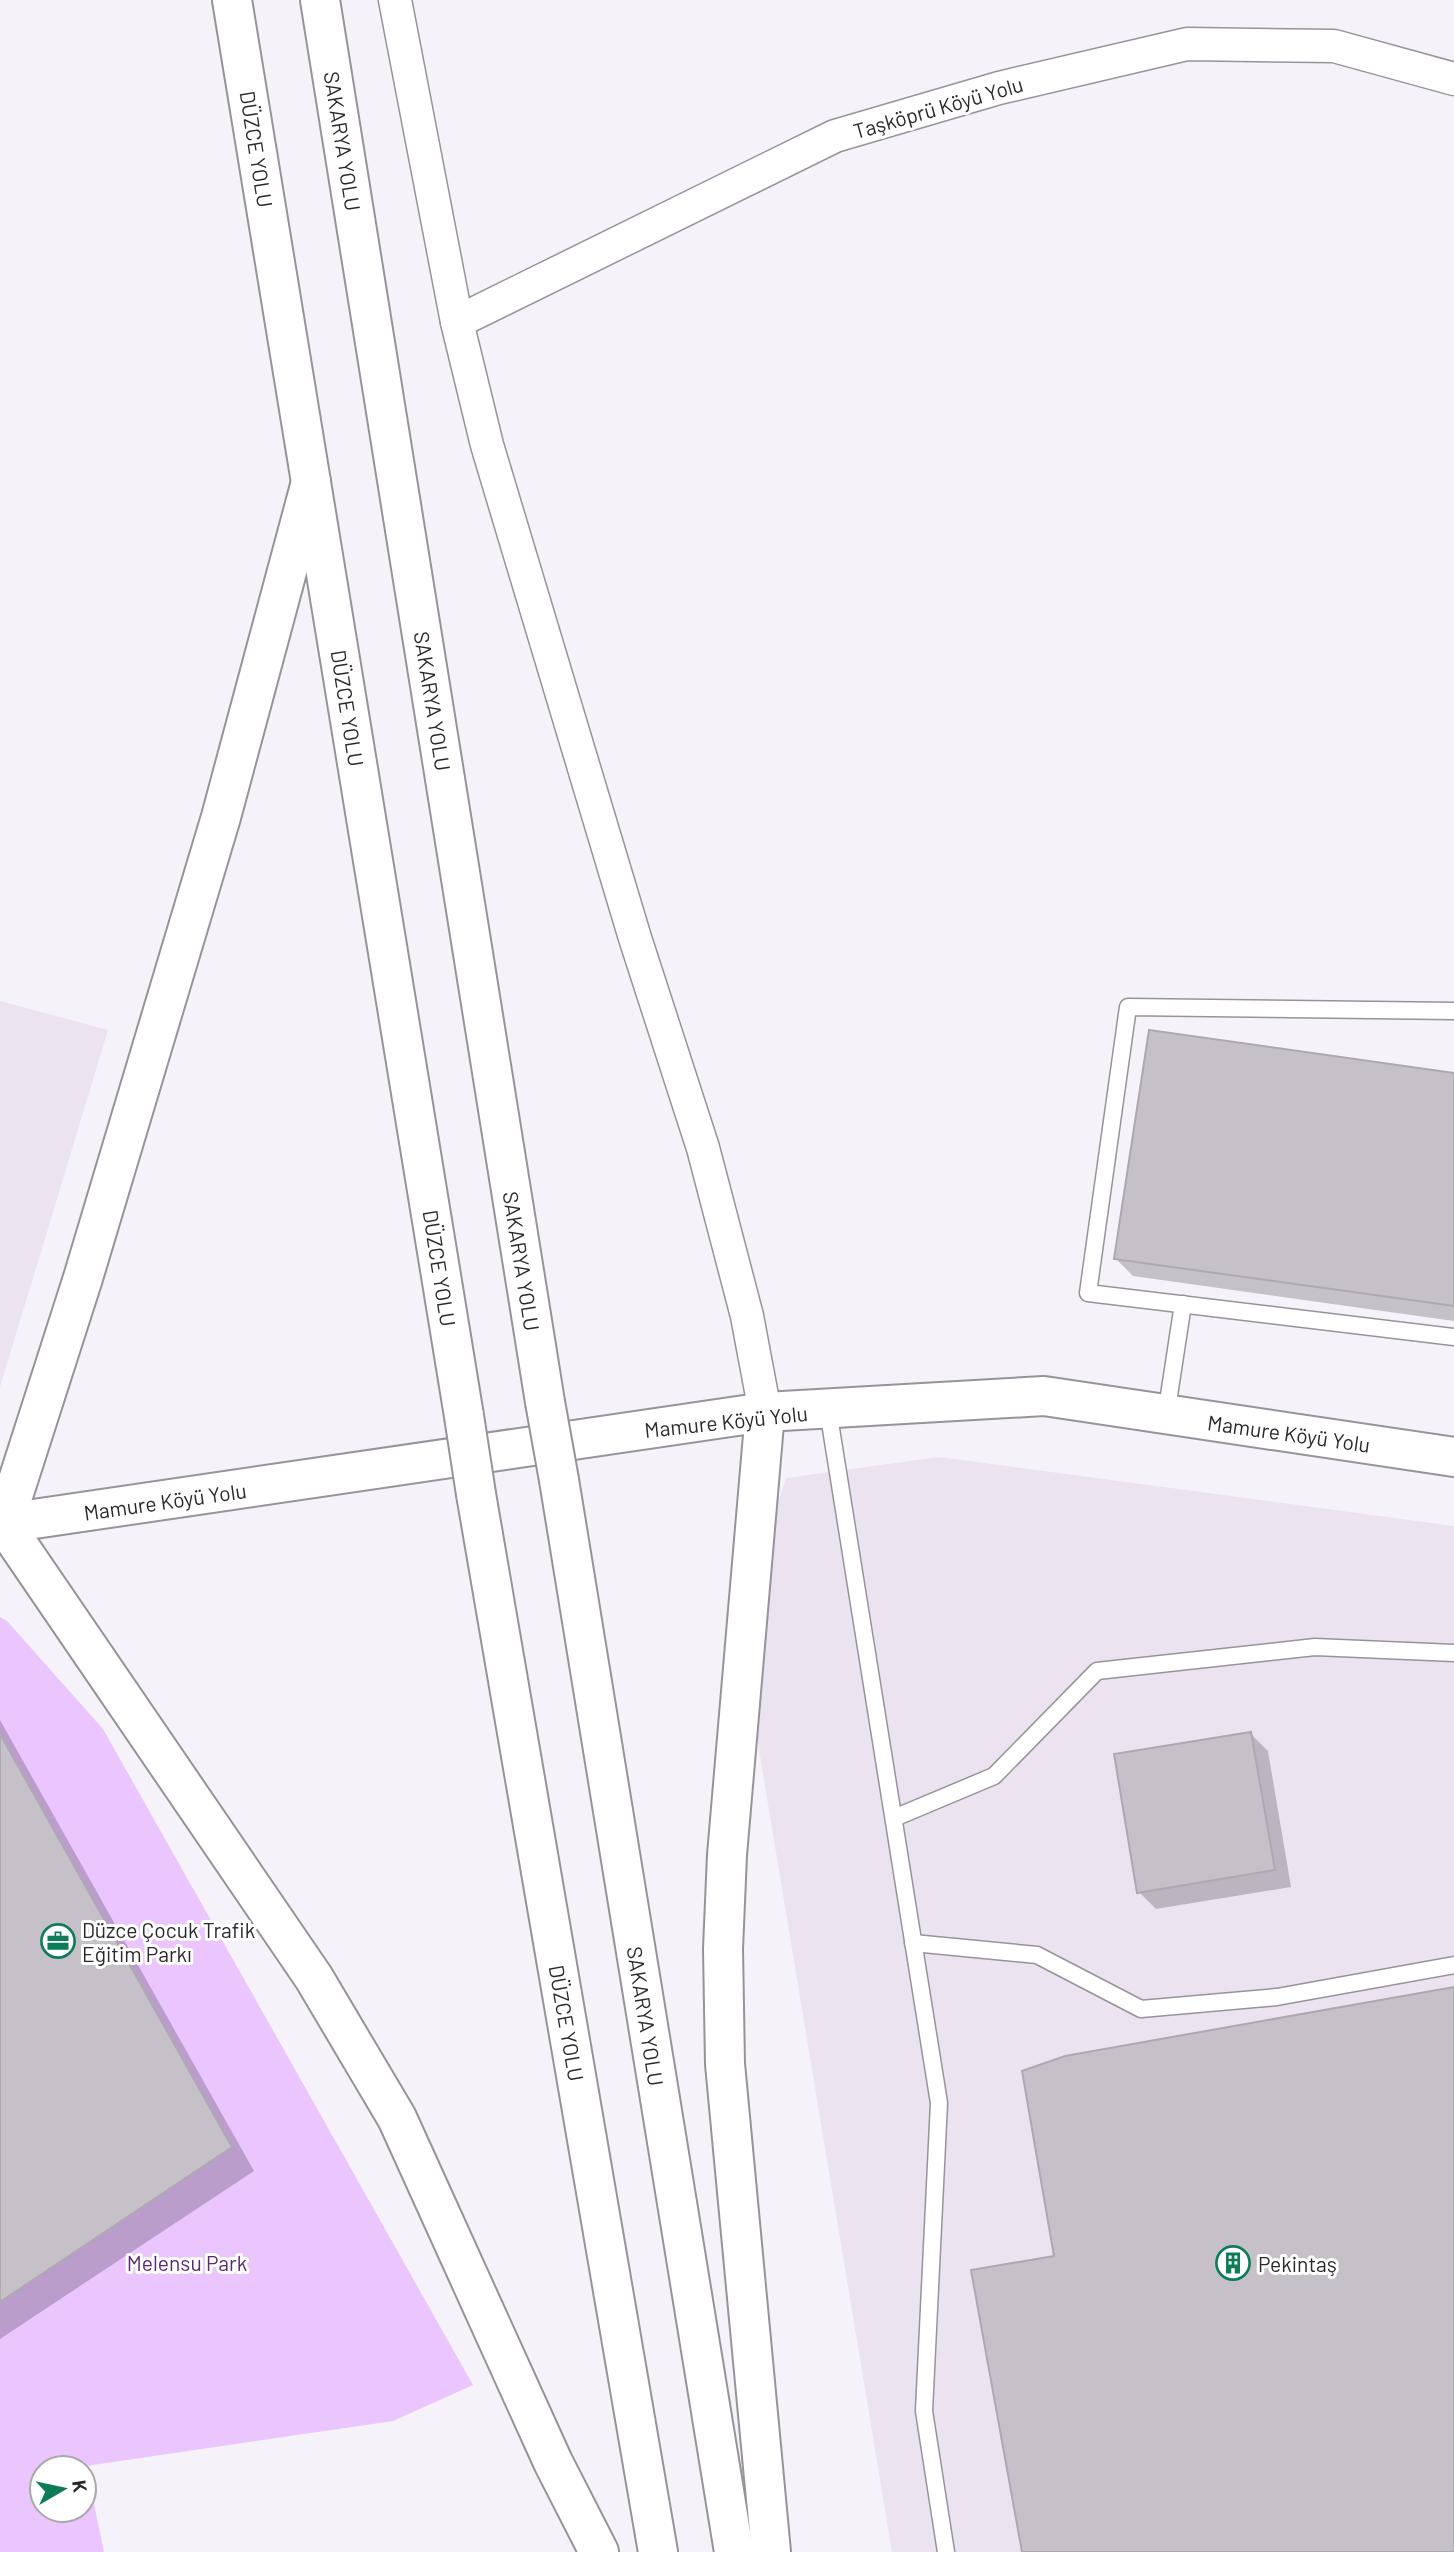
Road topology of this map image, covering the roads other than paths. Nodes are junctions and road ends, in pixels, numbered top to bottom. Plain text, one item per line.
1 (232, 0) edge
2 (320, 0) edge
3 (395, 0) edge
4 (1454, 79) edge
5 (457, 322) junction
6 (311, 482) junction
7 (1454, 1012) edge
8 (1183, 1304) junction
9 (1454, 1337) edge
10 (828, 1410) junction
11 (765, 1412) junction
12 (1166, 1415) junction
13 (1454, 1457) edge
14 (2, 1524) edge
15 (1454, 1653) edge
16 (894, 1818) junction
17 (914, 1943) junction
18 (1454, 1965) edge
19 (599, 2552) edge
20 (658, 2552) edge
21 (734, 2552) edge
22 (771, 2552) edge
23 (946, 2552) edge

1 - 6 main road, DÜZCE YOLU
2 - 21 main road, SAKARYA YOLU, bridge
3 - 5 street
4 - 5 street, Taşköprü Köyü Yolu
5 - 11 street
6 - 14 main road
6 - 20 main road, DÜZCE YOLU, bridge
7 - 8 lane
8 - 9 lane
8 - 12 lane
10 - 11 main road, Mamure Köyü Yolu
10 - 12 main road, Mamure Köyü Yolu
10 - 16 lane
11 - 14 main road, Mamure Köyü Yolu
11 - 22 main road
12 - 13 main road, Mamure Köyü Yolu
14 - 19 main road
15 - 16 lane
16 - 17 lane
17 - 18 lane
17 - 23 lane

